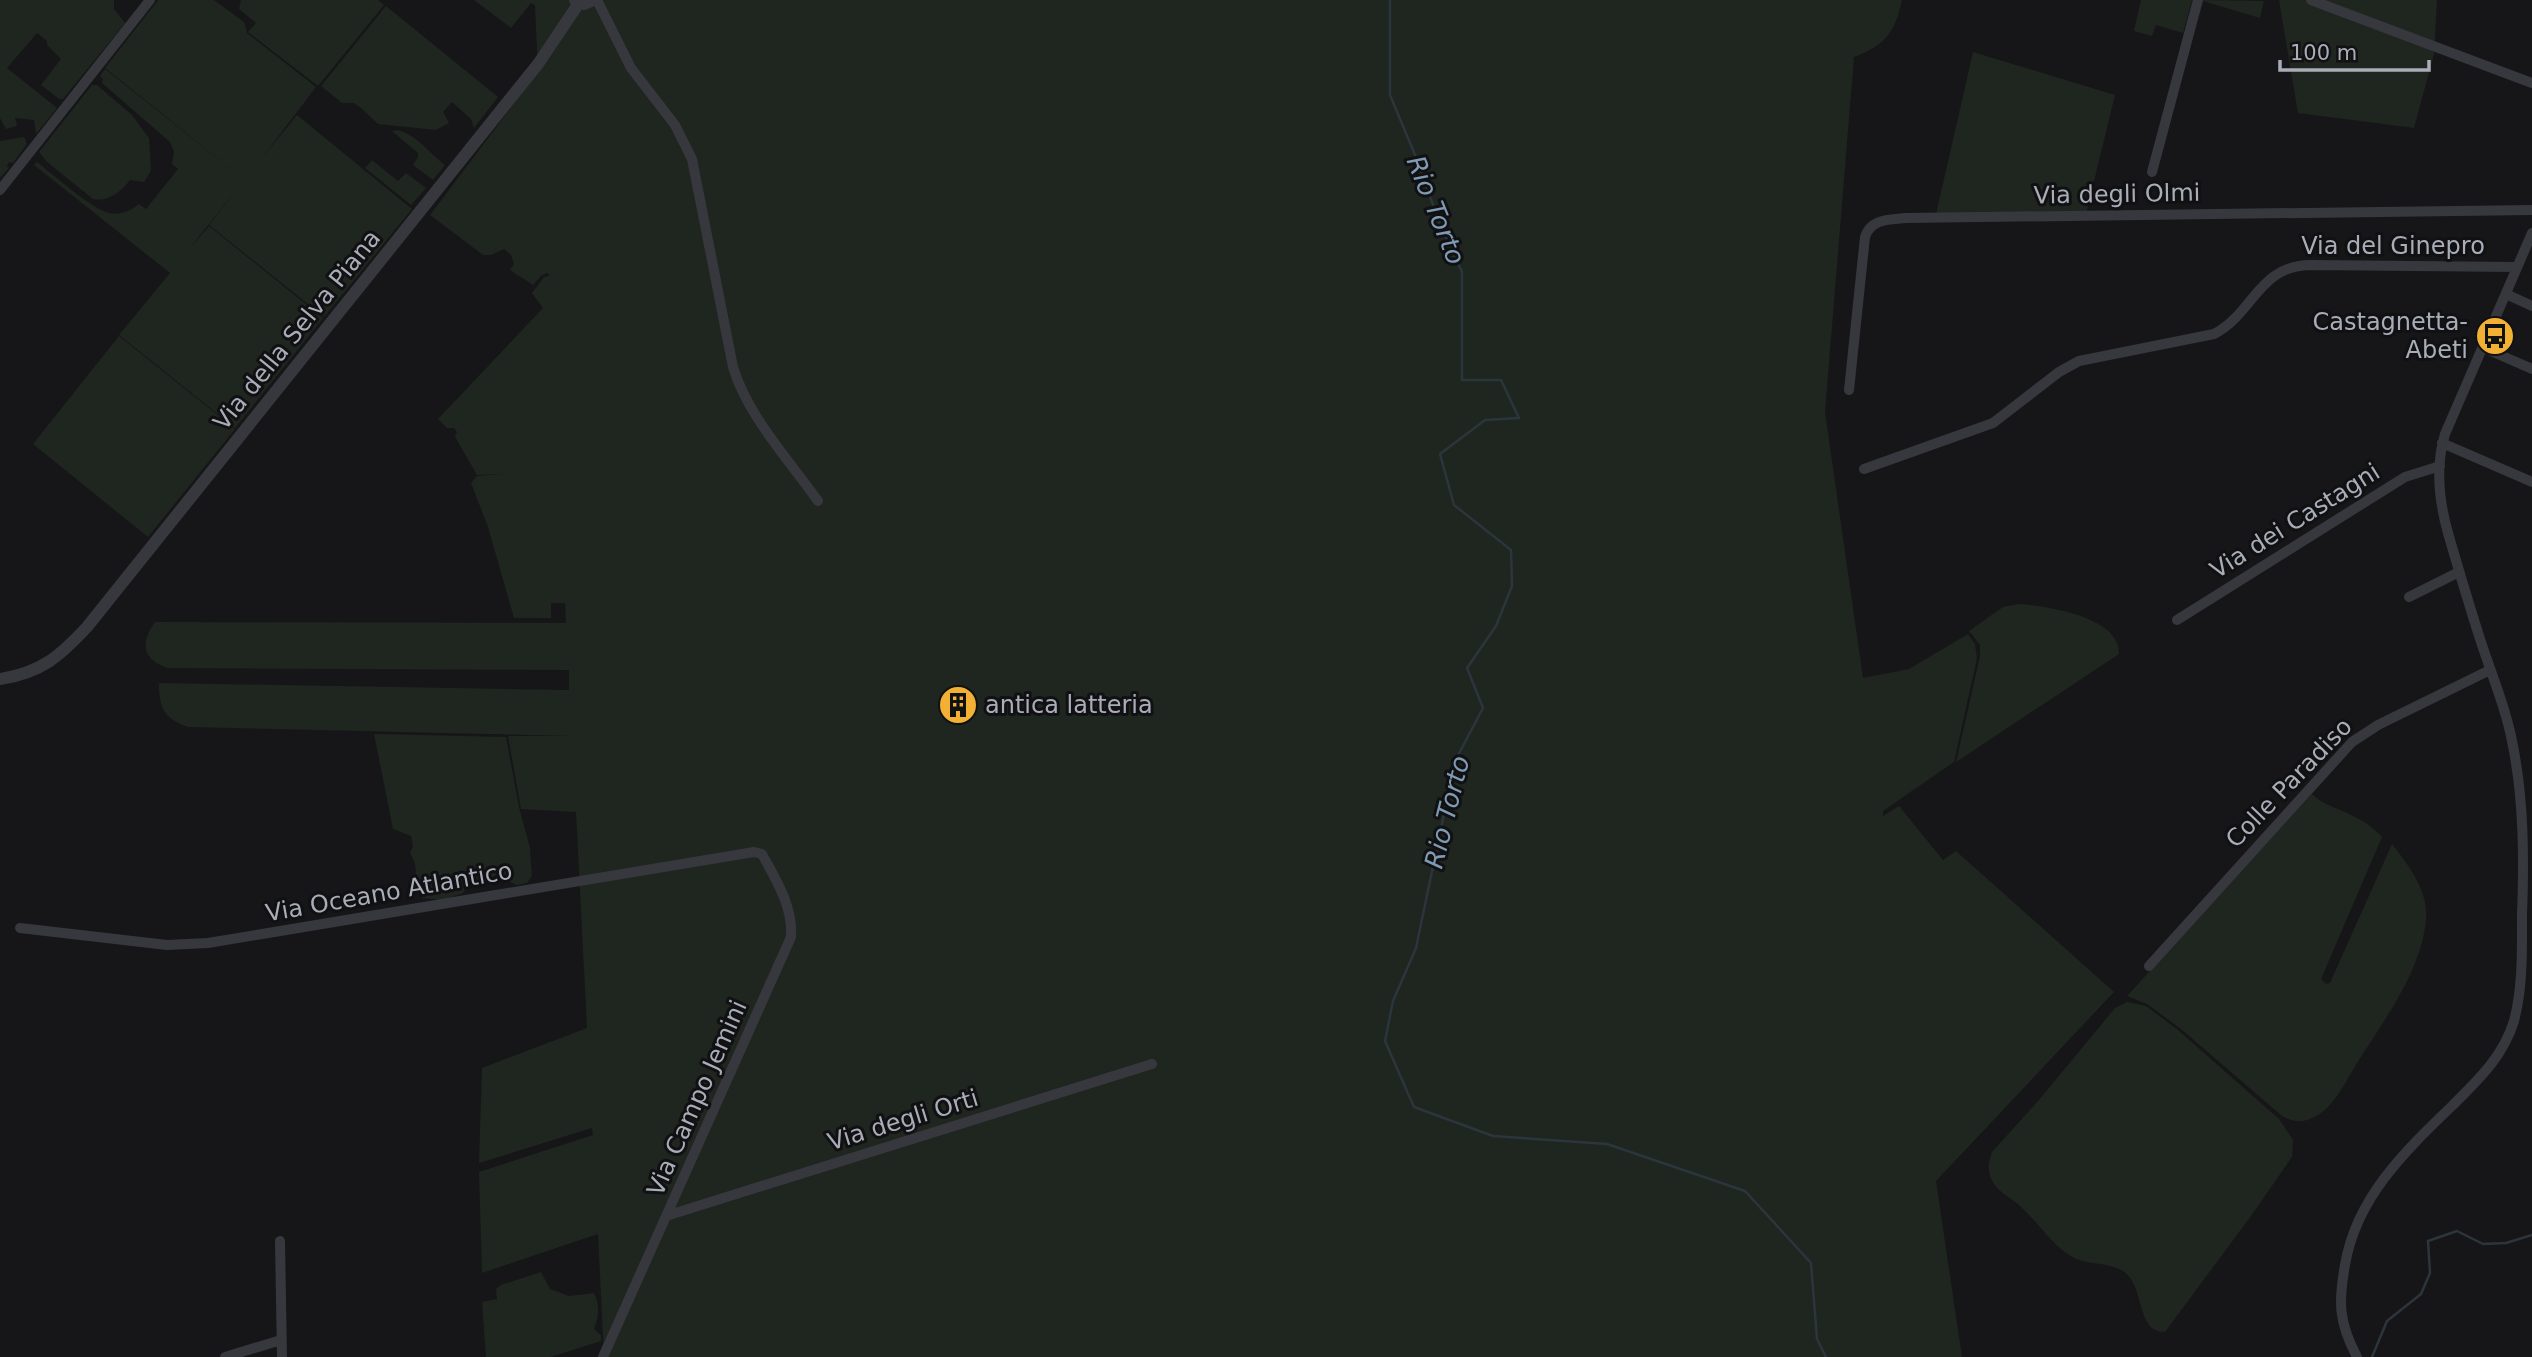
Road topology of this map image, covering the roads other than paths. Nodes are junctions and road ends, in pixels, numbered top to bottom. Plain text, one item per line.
1 (150, 0) edge
2 (596, 0) edge
3 (2198, 0) edge
4 (2311, 0) edge
5 (577, 1) edge
6 (2532, 83) edge
7 (2152, 172) dead end
8 (0, 190) edge
9 (2532, 210) edge
10 (2532, 233) edge
11 (2518, 267) junction
12 (2506, 294) junction
13 (2532, 306) edge
14 (2483, 348) junction
15 (2532, 369) edge
16 (1849, 390) dead end
17 (2442, 443) junction
18 (2440, 466) junction
19 (1864, 469) dead end
20 (2532, 482) edge
21 (818, 501) dead end
22 (2459, 572) junction
23 (2409, 597) dead end
24 (2177, 620) dead end
25 (2490, 670) junction
26 (0, 678) edge
27 (762, 854) joint
28 (20, 928) dead end
29 (2149, 966) dead end
30 (1152, 1064) dead end
31 (666, 1216) junction
32 (280, 1241) dead end
33 (281, 1340) junction
34 (225, 1357) edge
35 (282, 1357) edge
36 (603, 1357) edge
37 (2357, 1357) edge

1 - 8 street
2 - 5 street
2 - 21 street
3 - 7 street
4 - 6 street
5 - 26 street, Via della Selva Piana
9 - 16 street, Via degli Olmi
10 - 11 street
11 - 12 street
11 - 19 street, Via del Ginepro
12 - 13 street
12 - 14 street
14 - 15 street
14 - 17 street
17 - 18 street
17 - 20 street
18 - 22 street
18 - 24 street, Via dei Castagni
22 - 23 street
22 - 25 street
25 - 29 street, Colle Paradiso
25 - 37 street
27 - 28 street, Via Oceano Atlantico
27 - 31 street, Via Campo Jemini
30 - 31 street, Via degli Orti
31 - 36 street, Via Campo Jemini
32 - 33 street
33 - 34 street
33 - 35 street

